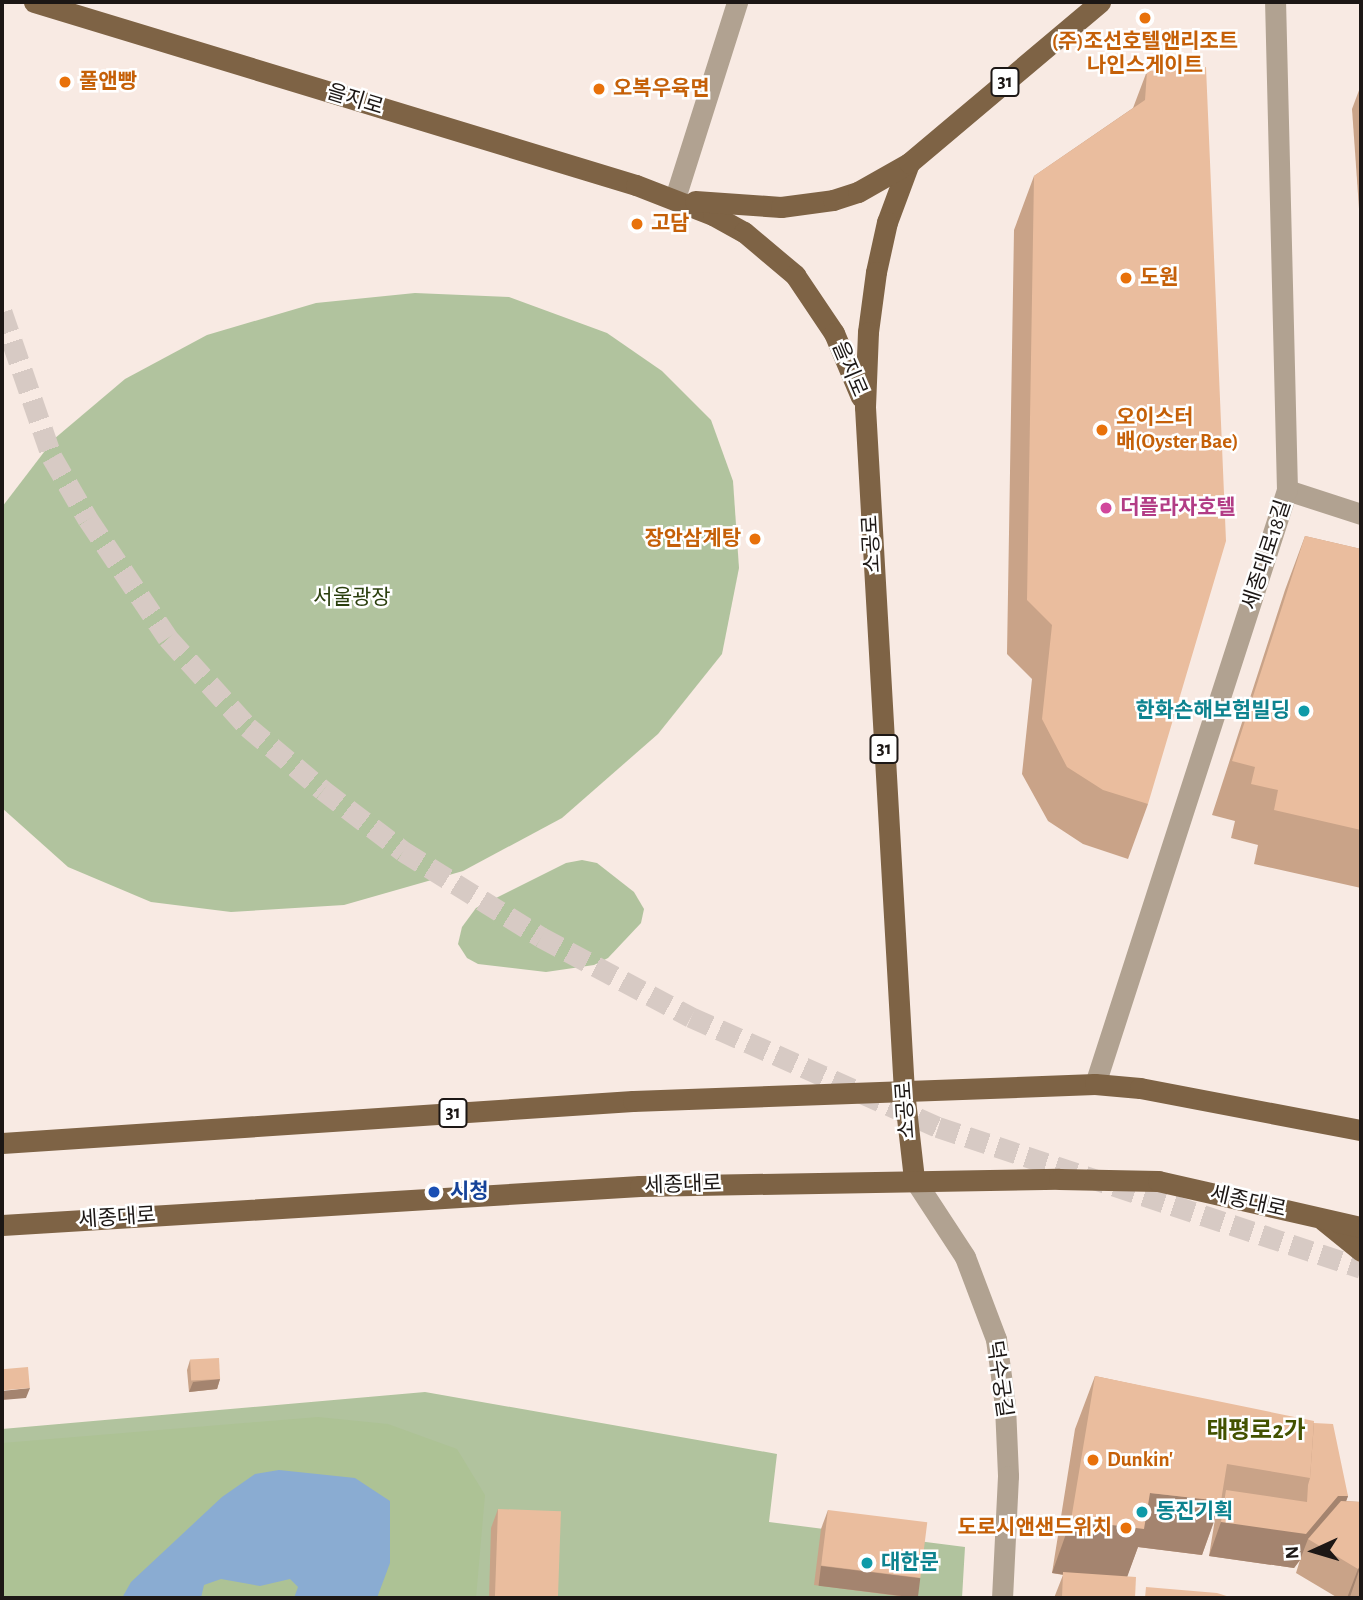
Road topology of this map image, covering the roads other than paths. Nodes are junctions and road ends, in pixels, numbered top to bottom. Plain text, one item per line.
1 (34, 2) edge
2 (737, 2) edge
3 (1100, 2) edge
4 (1275, 2) edge
5 (909, 163) junction
6 (676, 198) junction
7 (865, 407) junction
8 (1287, 490) junction
9 (1361, 514) edge
10 (1095, 1084) junction
11 (904, 1091) junction
12 (1361, 1130) edge
13 (2, 1143) edge
14 (914, 1179) junction
15 (1322, 1219) junction
16 (2, 1225) edge
17 (1361, 1227) edge
18 (1361, 1251) edge
19 (1002, 1598) edge

1 - 6 main road, 을지로
2 - 6 street
3 - 5 main road, 소공로 / 31
4 - 8 street, 세종대로18길
5 - 6 main road, 을지로
5 - 7 main road, 소공로 / 31
6 - 7 main road, 을지로
7 - 11 main road, 소공로 / 31
8 - 9 street
8 - 10 street, 세종대로18길
10 - 11 main road
10 - 12 main road
11 - 13 main road, 31
11 - 14 main road, 소공로 / 31
14 - 15 main road, 세종대로
14 - 16 main road, 세종대로
14 - 19 street, 덕수궁길
15 - 17 main road, 세종대로
15 - 18 main road

